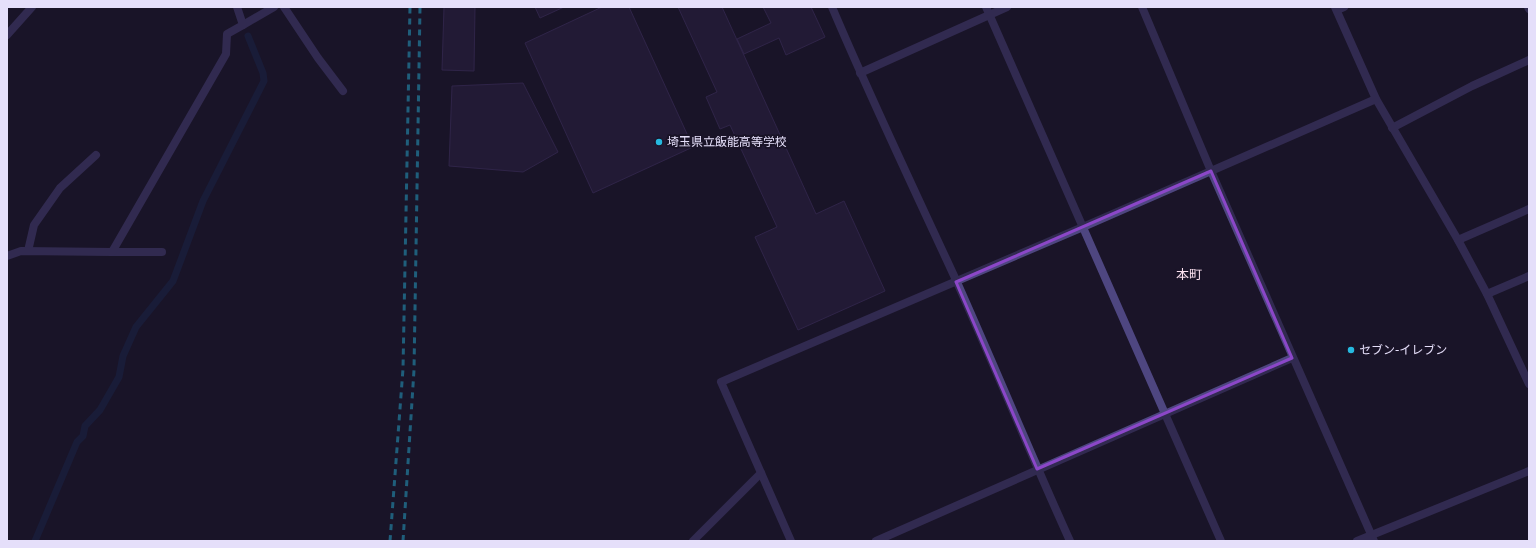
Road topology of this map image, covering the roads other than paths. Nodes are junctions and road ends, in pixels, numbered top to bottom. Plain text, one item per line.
1 (32, 7) edge
2 (237, 7) edge
3 (274, 7) edge
4 (284, 7) edge
5 (832, 7) edge
6 (1007, 7) edge
7 (1142, 7) edge
8 (1339, 8) edge
9 (988, 11) edge
10 (243, 25) junction
11 (7, 35) edge
12 (1529, 60) edge
13 (860, 73) junction
14 (343, 91) dead end
15 (1376, 99) junction
16 (1392, 128) junction
17 (96, 155) dead end
18 (1211, 171) junction
19 (1529, 209) edge
20 (1083, 227) junction
21 (1458, 240) junction
22 (28, 251) junction
23 (112, 252) junction
24 (162, 252) dead end
25 (7, 256) edge
26 (1529, 276) edge
27 (956, 282) junction
28 (1488, 294) junction
29 (1292, 358) junction
30 (1529, 384) edge
31 (1165, 414) junction
32 (1037, 469) junction
33 (1529, 471) edge
34 (761, 473) junction
35 (1374, 538) edge
36 (693, 541) edge
37 (791, 541) edge
38 (876, 541) edge
39 (1070, 541) edge
40 (1221, 541) edge
41 (1357, 541) edge

1 - 11 street
2 - 10 street
3 - 10 street
4 - 14 street
5 - 13 street
6 - 9 street
7 - 18 street
8 - 15 street
9 - 13 street
9 - 20 street
10 - 23 street
12 - 16 street
13 - 27 street
15 - 16 street
15 - 18 street
16 - 21 street
17 - 22 street
18 - 20 street
18 - 29 street
19 - 21 street
20 - 27 street
20 - 31 street
21 - 28 street
22 - 23 street
22 - 25 street
23 - 24 street
26 - 28 street
27 - 32 street
27 - 34 street
28 - 30 street
29 - 31 street
29 - 35 street
31 - 32 street
31 - 40 street
32 - 38 street
32 - 39 street
33 - 35 street
34 - 36 street
34 - 37 street
35 - 41 street

